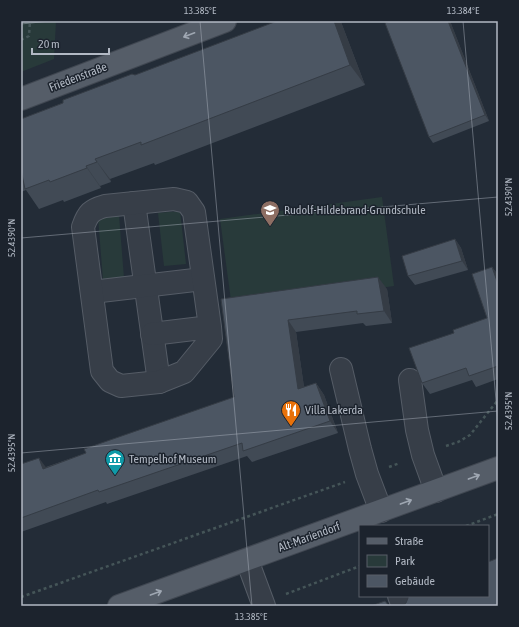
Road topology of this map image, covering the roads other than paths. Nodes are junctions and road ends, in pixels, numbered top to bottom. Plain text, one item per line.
1 (225, 21) edge
2 (21, 99) edge
3 (134, 204) junction
4 (204, 279) junction
5 (146, 286) junction
6 (92, 292) junction
7 (210, 327) junction
8 (152, 334) junction
9 (341, 369) dead end
10 (410, 380) dead end
11 (159, 382) junction
12 (498, 468) edge
13 (436, 491) junction
14 (375, 518) edge
15 (247, 560) junction
16 (119, 606) edge
17 (264, 606) edge

1 -> 2 main road, Friedenstraße
3 - 4 street
3 - 5 street
3 - 6 street
4 - 5 street
4 - 7 street
5 - 6 street
5 - 8 street
6 - 11 street
7 - 8 street
7 - 11 street
8 - 11 street
9 - 14 street
10 - 13 street
13 -> 12 main road, Alt-Mariendorf
14 -> 13 main road, Alt-Mariendorf
14 - 15 main road, Alt-Mariendorf
16 -> 15 main road, Alt-Mariendorf
15 - 17 street

